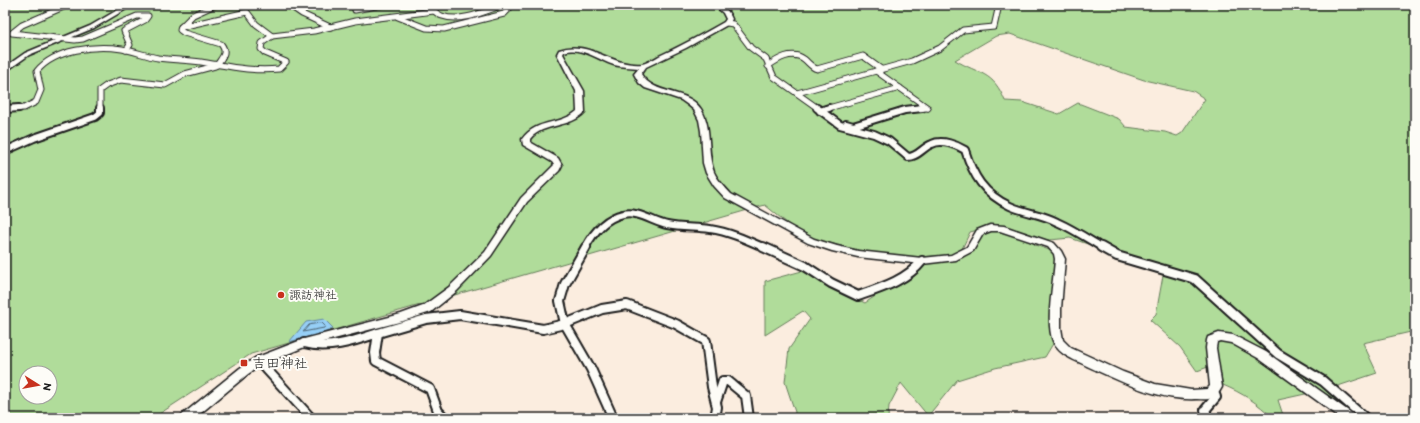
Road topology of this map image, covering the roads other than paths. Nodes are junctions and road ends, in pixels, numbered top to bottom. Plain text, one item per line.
1 (68, 5) edge
2 (130, 5) edge
3 (215, 5) edge
4 (289, 5) edge
5 (381, 5) edge
6 (427, 5) edge
7 (450, 5) edge
8 (465, 5) edge
9 (504, 5) edge
10 (717, 5) edge
11 (999, 5) edge
12 (356, 8) edge
13 (434, 11) junction
14 (396, 16) junction
15 (727, 23) junction
16 (343, 24) junction
17 (181, 27) junction
18 (330, 28) junction
19 (272, 36) junction
20 (63, 39) junction
21 (126, 50) junction
22 (217, 65) junction
23 (644, 66) junction
24 (768, 66) junction
25 (5, 70) edge
26 (879, 70) junction
27 (900, 88) junction
28 (797, 93) junction
29 (5, 109) edge
30 (820, 111) junction
31 (836, 123) junction
32 (5, 150) edge
33 (922, 261) junction
34 (565, 324) junction
35 (378, 333) junction
36 (304, 343) junction
37 (259, 361) junction
38 (1213, 390) junction
39 (716, 402) junction
40 (190, 417) edge
41 (311, 418) edge
42 (445, 418) edge
43 (613, 418) edge
44 (715, 418) edge
45 (749, 418) edge
46 (1208, 418) edge
47 (1350, 418) edge
48 (1365, 418) edge

1 - 20 street
2 - 20 street
3 - 17 street
4 - 18 street
5 - 12 street
6 - 13 street
7 - 8 street
9 - 13 street
9 - 14 street
10 - 15 street
11 - 26 street
12 - 16 street
13 - 14 street
14 - 16 street
15 - 23 street
15 - 24 street
16 - 18 street
17 - 19 street
17 - 22 street
18 - 19 street
19 - 22 street
20 - 21 street
20 - 25 street
21 - 22 street
21 - 29 street
22 - 32 street
23 - 33 street
23 - 36 street
24 - 26 street
24 - 28 street
26 - 27 street
26 - 28 street
27 - 30 street
27 - 31 street
28 - 30 street
30 - 31 street
31 - 48 street
33 - 34 street
33 - 38 street
34 - 35 street
34 - 39 street
34 - 43 street
35 - 36 street
35 - 42 street
36 - 37 street
37 - 40 street
37 - 41 street
38 - 46 street
38 - 47 street
39 - 44 street
39 - 45 street

